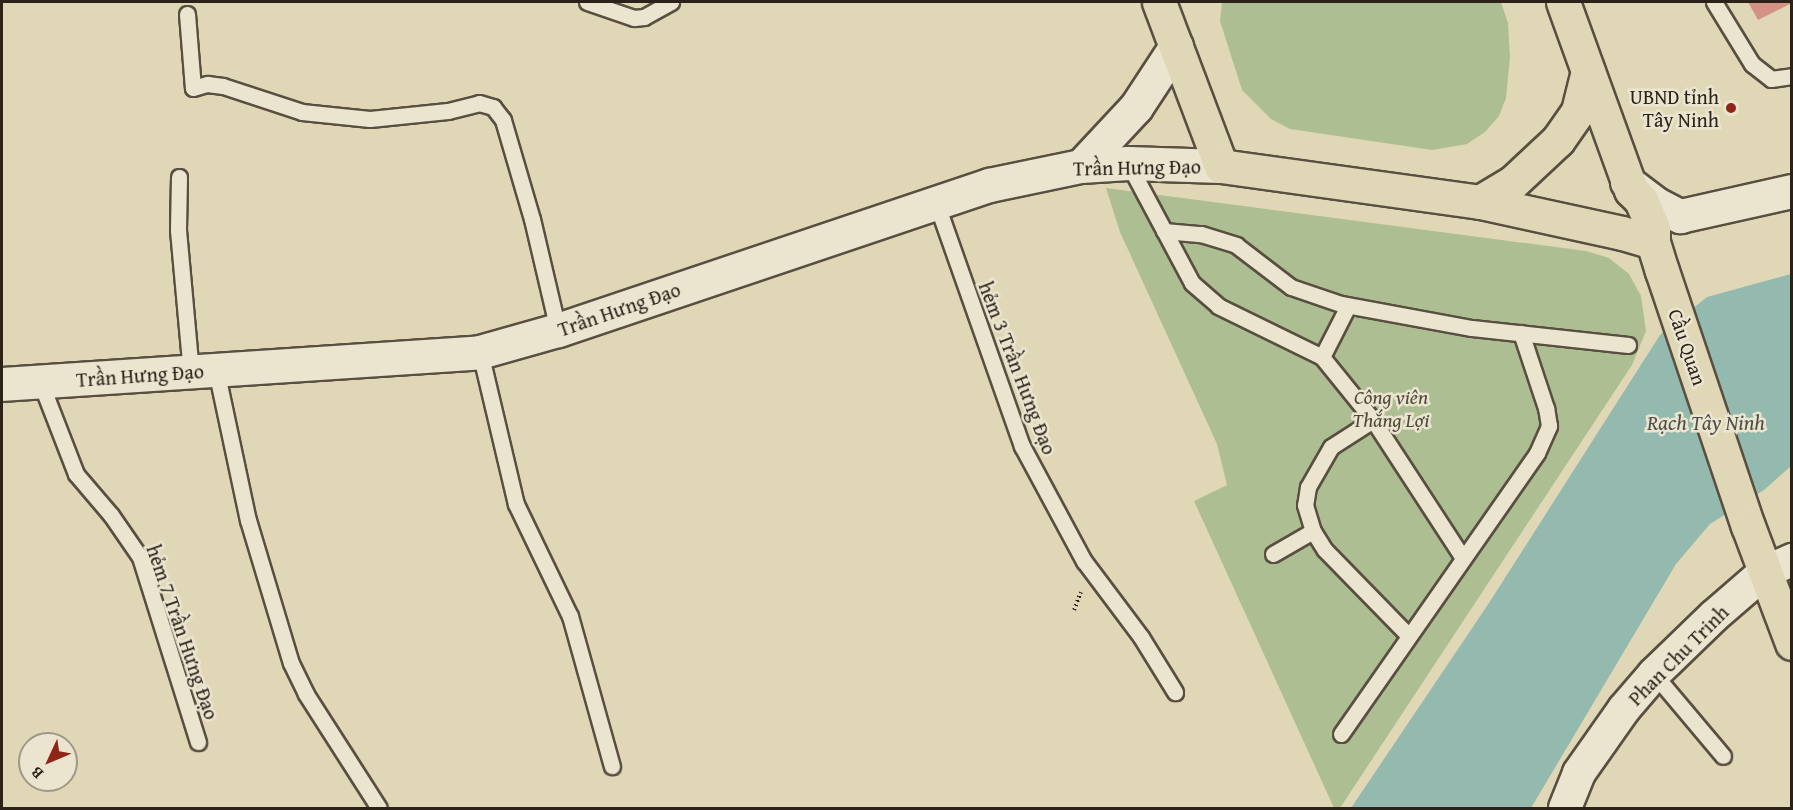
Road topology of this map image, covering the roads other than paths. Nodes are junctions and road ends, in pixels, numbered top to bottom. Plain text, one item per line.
1 (586, 2) edge
2 (670, 2) edge
3 (1160, 2) edge
4 (1563, 2) edge
5 (1714, 2) edge
6 (187, 14) dead end
7 (1176, 46) junction
8 (1588, 71) junction
9 (1791, 76) edge
10 (1128, 163) junction
11 (1081, 166) junction
12 (1221, 166) junction
13 (179, 177) dead end
14 (1629, 186) junction
15 (1791, 191) edge
16 (936, 202) junction
17 (1479, 202) junction
18 (1680, 216) junction
19 (1164, 231) junction
20 (1657, 254) junction
21 (1348, 306) junction
22 (558, 330) junction
23 (1521, 333) junction
24 (1628, 345) dead end
25 (480, 352) junction
26 (1322, 357) junction
27 (203, 371) junction
28 (15, 387) edge
29 (1373, 420) junction
30 (1313, 531) junction
31 (1273, 554) dead end
32 (1463, 558) junction
33 (1778, 566) edge
34 (1409, 636) junction
35 (1791, 643) edge
36 (1654, 674) junction
37 (1175, 692) dead end
38 (1341, 734) dead end
39 (198, 742) dead end
40 (1723, 756) dead end
41 (612, 766) dead end
42 (379, 808) edge
43 (1564, 808) edge

1 - 2 lane
3 - 7 main road, Trần Hưng Đạo
4 - 8 main road
5 - 9 lane
6 - 22 lane
7 - 11 street
7 - 12 main road, Trần Hưng Đạo
8 - 14 main road
8 - 17 main road
10 - 11 street, Trần Hưng Đạo
10 - 12 street, Trần Hưng Đạo
10 - 19 lane
11 - 16 street, Trần Hưng Đạo
12 - 17 main road, Trần Hưng Đạo
13 - 27 lane
14 - 18 street
14 - 20 main road
15 - 18 street
16 - 22 street, Trần Hưng Đạo
16 - 37 lane, hẻm 3 Trần Hưng Đạo
17 - 20 main road, Trần Hưng Đạo
18 - 20 street
19 - 21 lane
19 - 26 lane
20 - 33 main road, Cầu Quan
21 - 23 lane
21 - 26 lane
22 - 25 street, Trần Hưng Đạo
23 - 24 lane
23 - 32 lane
25 - 27 street, Trần Hưng Đạo
25 - 41 lane
26 - 29 lane
27 - 28 street, Trần Hưng Đạo
27 - 42 lane
28 - 39 lane, hẻm 7 Trần Hưng Đạo
29 - 30 lane
29 - 32 lane
30 - 31 lane
30 - 34 lane
32 - 34 lane
33 - 35 main road, Cầu Quan
33 - 36 street, Phan Chu Trinh
34 - 38 lane
36 - 40 lane
36 - 43 street, Phan Chu Trinh

